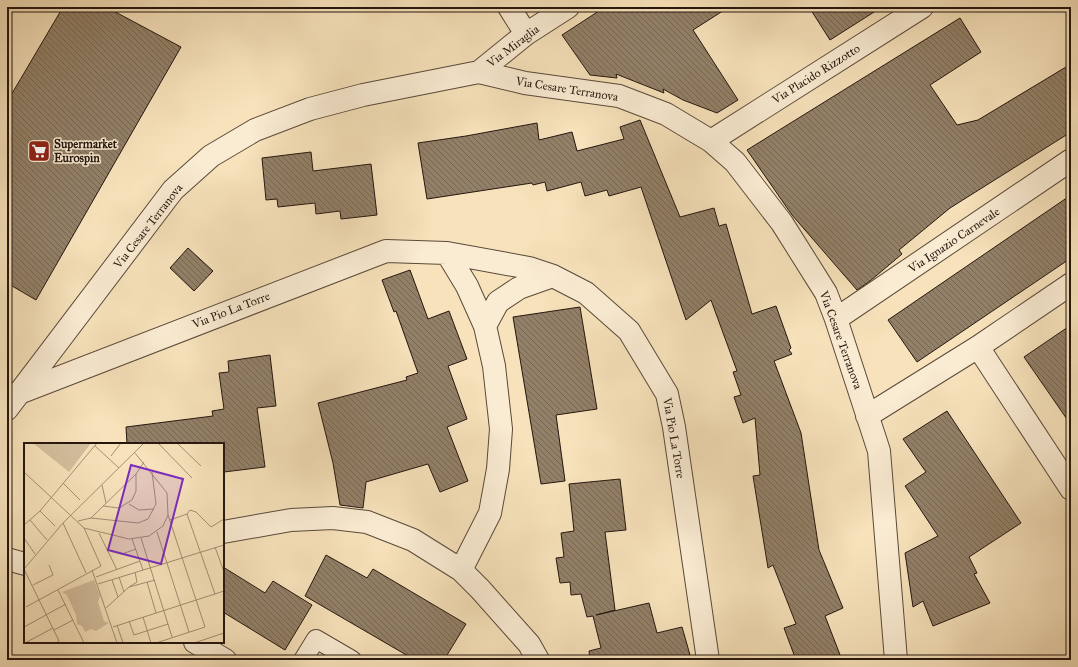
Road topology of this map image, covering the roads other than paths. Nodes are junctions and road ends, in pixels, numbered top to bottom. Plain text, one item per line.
1 (509, 7) edge
2 (568, 7) edge
3 (922, 7) edge
4 (526, 34) junction
5 (480, 72) junction
6 (711, 141) junction
7 (1071, 160) edge
8 (447, 253) junction
9 (553, 276) junction
10 (1071, 284) edge
11 (836, 320) junction
12 (485, 326) junction
13 (978, 347) junction
14 (13, 401) edge
15 (867, 416) junction
16 (1071, 489) edge
17 (224, 532) edge
18 (7, 559) edge
19 (24, 564) edge
20 (461, 570) junction
21 (196, 643) edge
22 (224, 660) edge
23 (303, 660) edge
24 (352, 660) edge
25 (538, 660) edge
26 (708, 660) edge
27 (896, 660) edge

1 - 4 street
2 - 4 street, Via Miraglia
3 - 6 street, Via Placido Rizzotto
4 - 5 street, Via Miraglia
5 - 6 street, Via Cesare Terranova
5 - 14 street, Via Cesare Terranova
6 - 11 street, Via Cesare Terranova
7 - 11 street, Via Ignazio Carnevale
8 - 9 street, Via Pio La Torre
8 - 12 street
8 - 14 street, Via Pio La Torre
9 - 12 street
9 - 26 street, Via Pio La Torre
10 - 13 street
11 - 15 street, Via Cesare Terranova
12 - 20 street
13 - 15 street
13 - 16 street
15 - 27 street, Via Cesare Terranova
17 - 20 street
18 - 19 street
20 - 25 street
21 - 22 street
23 - 24 lane

